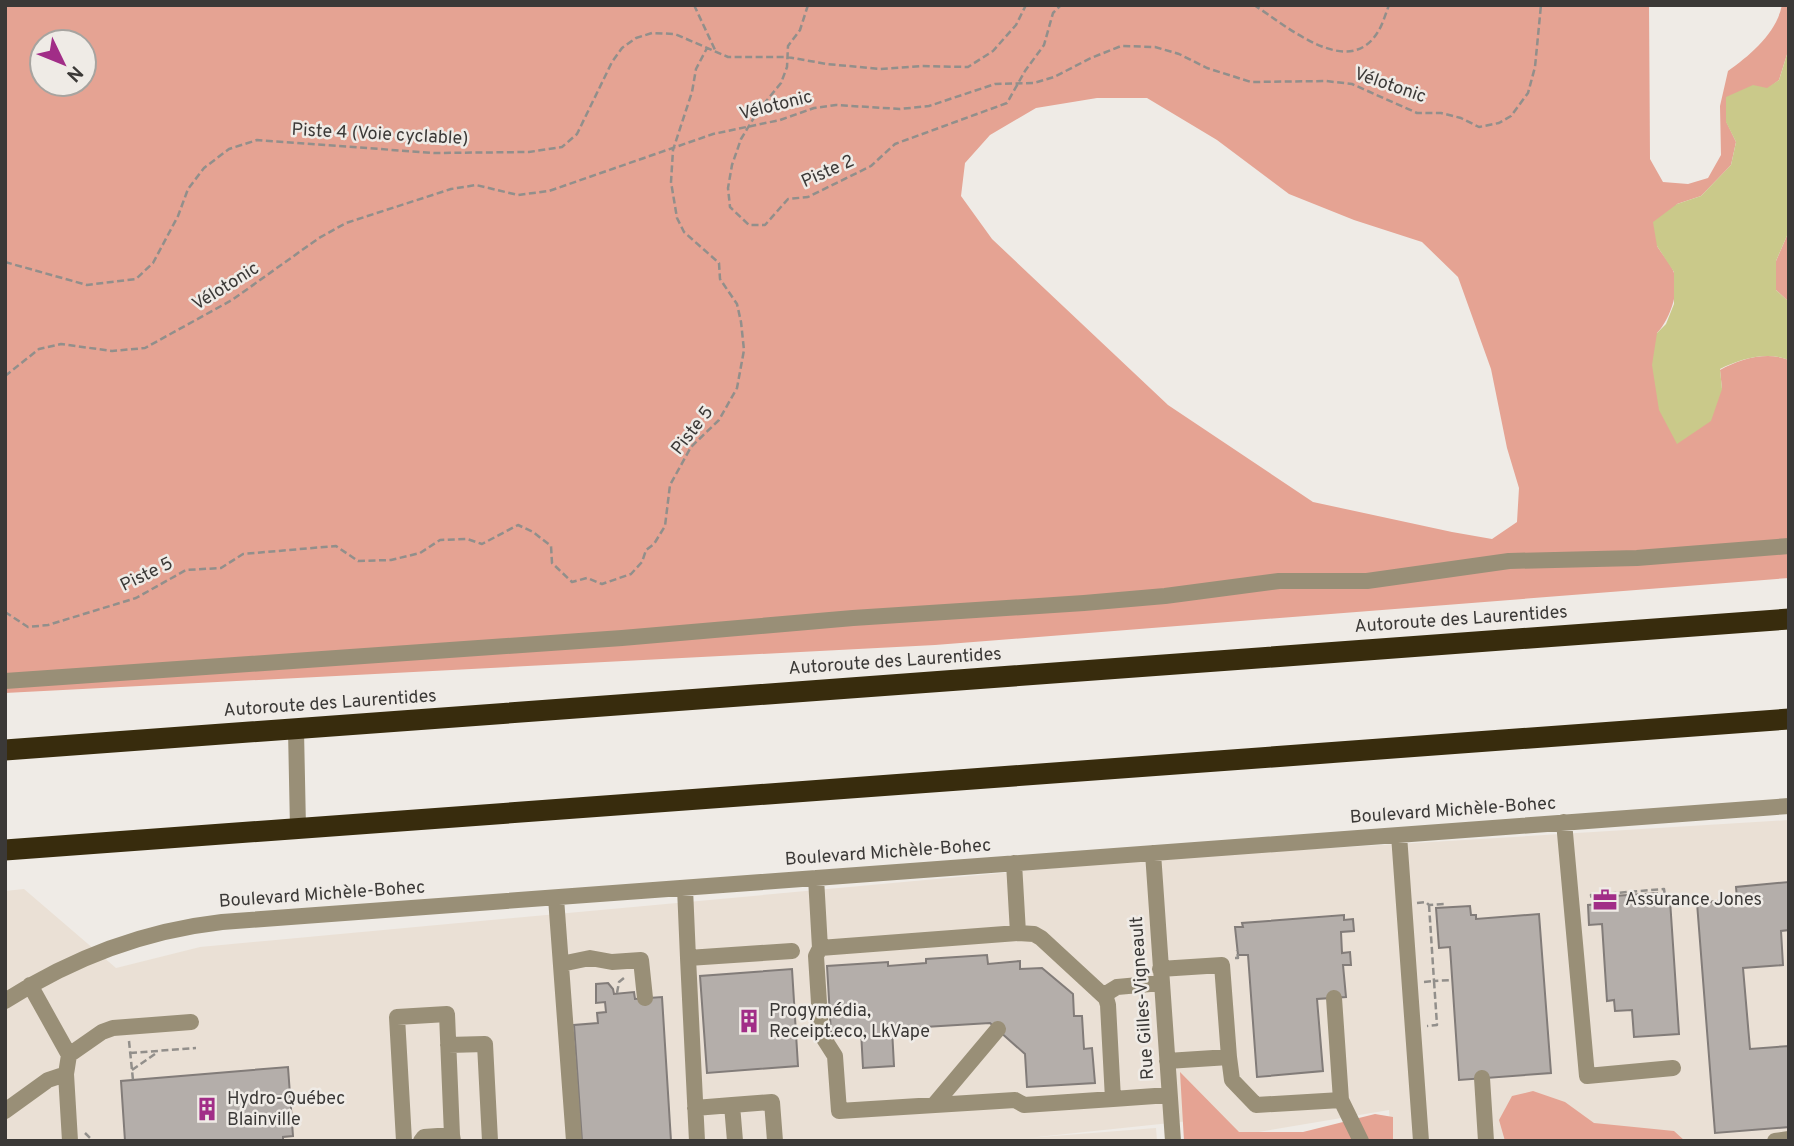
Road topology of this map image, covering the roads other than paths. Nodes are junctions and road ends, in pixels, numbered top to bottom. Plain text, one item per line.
1 (1789, 546) edge
2 (1789, 619) edge
3 (5, 681) edge
4 (1789, 719) edge
5 (296, 730) junction
6 (5, 750) edge
7 (1789, 806) edge
8 (1564, 822) junction
9 (298, 828) junction
10 (1399, 835) junction
11 (5, 850) edge
12 (1153, 853) junction
13 (1014, 863) junction
14 (816, 878) junction
15 (685, 888) junction
16 (556, 898) junction
17 (1018, 933) junction
18 (820, 948) junction
19 (792, 951) dead end
20 (688, 958) junction
21 (561, 964) junction
22 (1161, 976) junction
23 (30, 985) junction
24 (1104, 995) junction
25 (1334, 998) dead end
26 (645, 999) dead end
27 (6, 1000) edge
28 (191, 1022) dead end
29 (998, 1030) dead end
30 (449, 1045) junction
31 (69, 1055) junction
32 (1229, 1057) junction
33 (1167, 1061) junction
34 (1673, 1068) dead end
35 (66, 1074) junction
36 (1482, 1078) dead end
37 (1169, 1095) junction
38 (1113, 1100) junction
39 (1341, 1100) junction
40 (732, 1105) junction
41 (934, 1105) junction
42 (695, 1108) junction
43 (5, 1111) edge
44 (453, 1138) edge
45 (1789, 1139) edge
46 (70, 1141) edge
47 (404, 1141) edge
48 (421, 1141) edge
49 (490, 1141) edge
50 (574, 1141) edge
51 (697, 1141) edge
52 (735, 1141) edge
53 (775, 1141) edge
54 (1173, 1141) edge
55 (1361, 1141) edge
56 (1421, 1141) edge
57 (1486, 1141) edge
58 (1775, 1141) edge

1 - 3 street
2 - 5 highway, Autoroute des Laurentides
4 - 9 highway
5 - 6 highway, Autoroute des Laurentides
5 - 9 street
7 - 8 street, Boulevard Michèle-Bohec
8 - 10 street, Boulevard Michèle-Bohec
8 - 34 street
9 - 11 highway
10 - 12 street, Boulevard Michèle-Bohec
10 - 56 street
12 - 13 street, Boulevard Michèle-Bohec
12 - 22 street, Rue Gilles-Vigneault
13 - 14 street, Boulevard Michèle-Bohec
13 - 17 street
14 - 15 street, Boulevard Michèle-Bohec
14 - 18 street
15 - 16 street, Boulevard Michèle-Bohec
15 - 20 street
16 - 21 street
16 - 23 street, Boulevard Michèle-Bohec
17 - 18 street
17 - 24 street
18 - 41 street
19 - 20 street
20 - 42 street
21 - 26 street
21 - 50 street
22 - 24 street
22 - 32 street
22 - 33 street, Rue Gilles-Vigneault
23 - 27 street, Boulevard Michèle-Bohec
23 - 31 street
24 - 38 street
25 - 39 street
28 - 31 street
29 - 41 street
30 - 44 street
30 - 47 street
30 - 49 street
31 - 35 street
32 - 33 street
32 - 39 street
33 - 37 street, Rue Gilles-Vigneault
35 - 43 street
35 - 46 street
36 - 57 street
37 - 38 street
37 - 54 street, Rue Gilles-Vigneault
38 - 41 street
39 - 55 street
40 - 42 street
40 - 52 street
40 - 53 street
42 - 51 street
44 - 48 street
45 - 58 street

